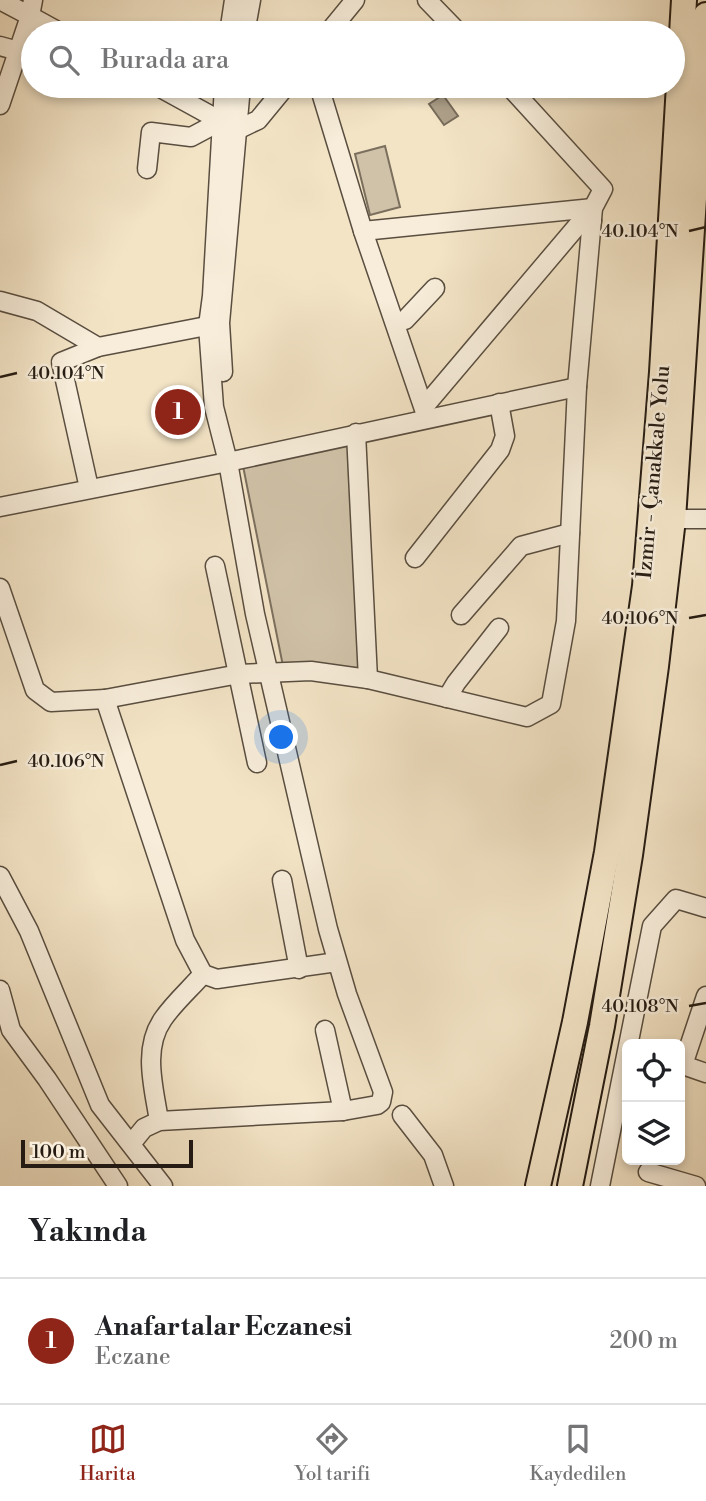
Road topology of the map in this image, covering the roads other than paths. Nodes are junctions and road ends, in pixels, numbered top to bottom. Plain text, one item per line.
1 (0, 0) edge
2 (234, 0) edge
3 (251, 0) edge
4 (355, 0) edge
5 (427, 0) edge
6 (683, 0) edge
7 (32, 8) edge
8 (706, 15) edge
9 (47, 21) edge
10 (231, 21) edge
11 (247, 21) edge
12 (338, 21) edge
13 (447, 21) edge
14 (682, 21) edge
15 (21, 42) edge
16 (0, 46) edge
17 (18, 51) junction
18 (179, 98) edge
19 (223, 98) edge
20 (240, 98) edge
21 (276, 98) edge
22 (323, 98) edge
23 (520, 98) edge
24 (678, 98) edge
25 (0, 105) edge
26 (221, 121) junction
27 (237, 130) junction
28 (148, 169) dead end
29 (592, 214) junction
30 (363, 231) junction
31 (435, 288) dead end
32 (0, 301) edge
33 (395, 323) junction
34 (214, 325) junction
35 (98, 347) junction
36 (577, 387) junction
37 (499, 403) junction
38 (426, 412) junction
39 (356, 433) junction
40 (228, 462) junction
41 (89, 488) junction
42 (0, 507) edge
43 (673, 519) junction
44 (706, 519) edge
45 (570, 533) junction
46 (415, 558) dead end
47 (215, 566) dead end
48 (0, 588) edge
49 (461, 615) dead end
50 (499, 628) dead end
51 (269, 672) junction
52 (239, 674) junction
53 (368, 679) junction
54 (447, 698) junction
55 (104, 699) junction
56 (257, 763) dead end
57 (0, 876) edge
58 (282, 880) dead end
59 (706, 908) edge
60 (337, 962) junction
61 (299, 969) junction
62 (203, 974) junction
63 (0, 990) edge
64 (706, 996) edge
65 (325, 1030) dead end
66 (628, 1039) edge
67 (685, 1054) edge
68 (685, 1066) edge
69 (622, 1072) edge
70 (706, 1073) edge
71 (343, 1111) junction
72 (402, 1115) dead end
73 (159, 1121) junction
74 (131, 1144) junction
75 (648, 1172) dead end
76 (118, 1186) edge
77 (163, 1186) edge
78 (444, 1186) edge
79 (538, 1186) edge
80 (570, 1186) edge
81 (600, 1186) edge
82 (696, 1186) edge

1 - 7 street
2 - 10 street
3 - 11 street
4 - 12 street
5 - 13 street
6 - 14 highway, İzmir - Çanakkale Yolu
7 - 9 street
8 - 43 highway, İzmir - Çanakkale Yolu
15 - 17 street
16 - 17 street
17 - 25 street
18 - 26 street
19 - 26 street
20 - 27 street
21 - 27 street
22 - 30 street
23 - 29 street
24 - 79 highway, İzmir - Çanakkale Yolu
26 - 27 street
26 - 28 street
26 - 34 street
27 - 34 street
29 - 30 street
29 - 36 street
29 - 38 street
30 - 33 street
31 - 33 street
32 - 35 street
33 - 38 street
34 - 35 street
34 - 40 street
35 - 41 street
36 - 37 street
36 - 45 street
37 - 38 street
37 - 46 street
38 - 39 street
39 - 40 street
39 - 53 street
40 - 41 street
40 - 51 street
41 - 42 street
43 - 44 street
43 - 80 highway, İzmir - Çanakkale Yolu
45 - 49 street
45 - 54 street
47 - 52 street
48 - 55 street
50 - 54 street
51 - 52 street
51 - 53 street
51 - 60 street
52 - 55 street
52 - 56 street
53 - 54 street
55 - 62 street
57 - 74 street
58 - 61 street
59 - 66 street
60 - 61 street
60 - 71 street
61 - 62 street
62 - 73 street
63 - 76 street
64 - 67 street
65 - 71 street
68 - 70 street
69 - 81 street
71 - 73 street
72 - 78 street
73 - 74 street
74 - 77 street
75 - 82 street

